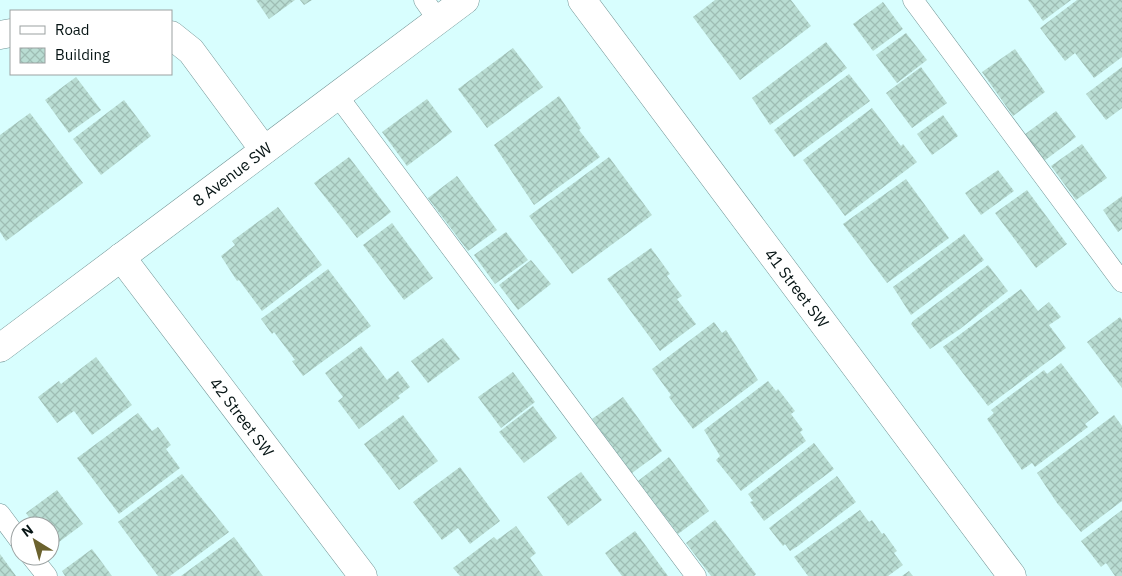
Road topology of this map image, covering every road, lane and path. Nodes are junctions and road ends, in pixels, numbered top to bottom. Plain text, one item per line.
1 (465, 0) edge
2 (582, 0) edge
3 (913, 0) edge
4 (431, 10) edge
5 (172, 36) edge
6 (337, 96) junction
7 (264, 150) junction
8 (121, 257) junction
9 (1122, 282) edge
10 (0, 348) edge
11 (0, 514) edge
12 (10, 528) edge
13 (363, 576) edge
14 (696, 576) edge
15 (1012, 576) edge

1 - 4 street, 8 Avenue SW
2 - 15 street, 41 Street SW
3 - 9 lane
4 - 6 street, 8 Avenue SW
5 - 7 street
6 - 7 street, 8 Avenue SW
6 - 14 lane
7 - 8 street, 8 Avenue SW
8 - 10 street, 8 Avenue SW
8 - 13 street, 42 Street SW
11 - 12 lane

